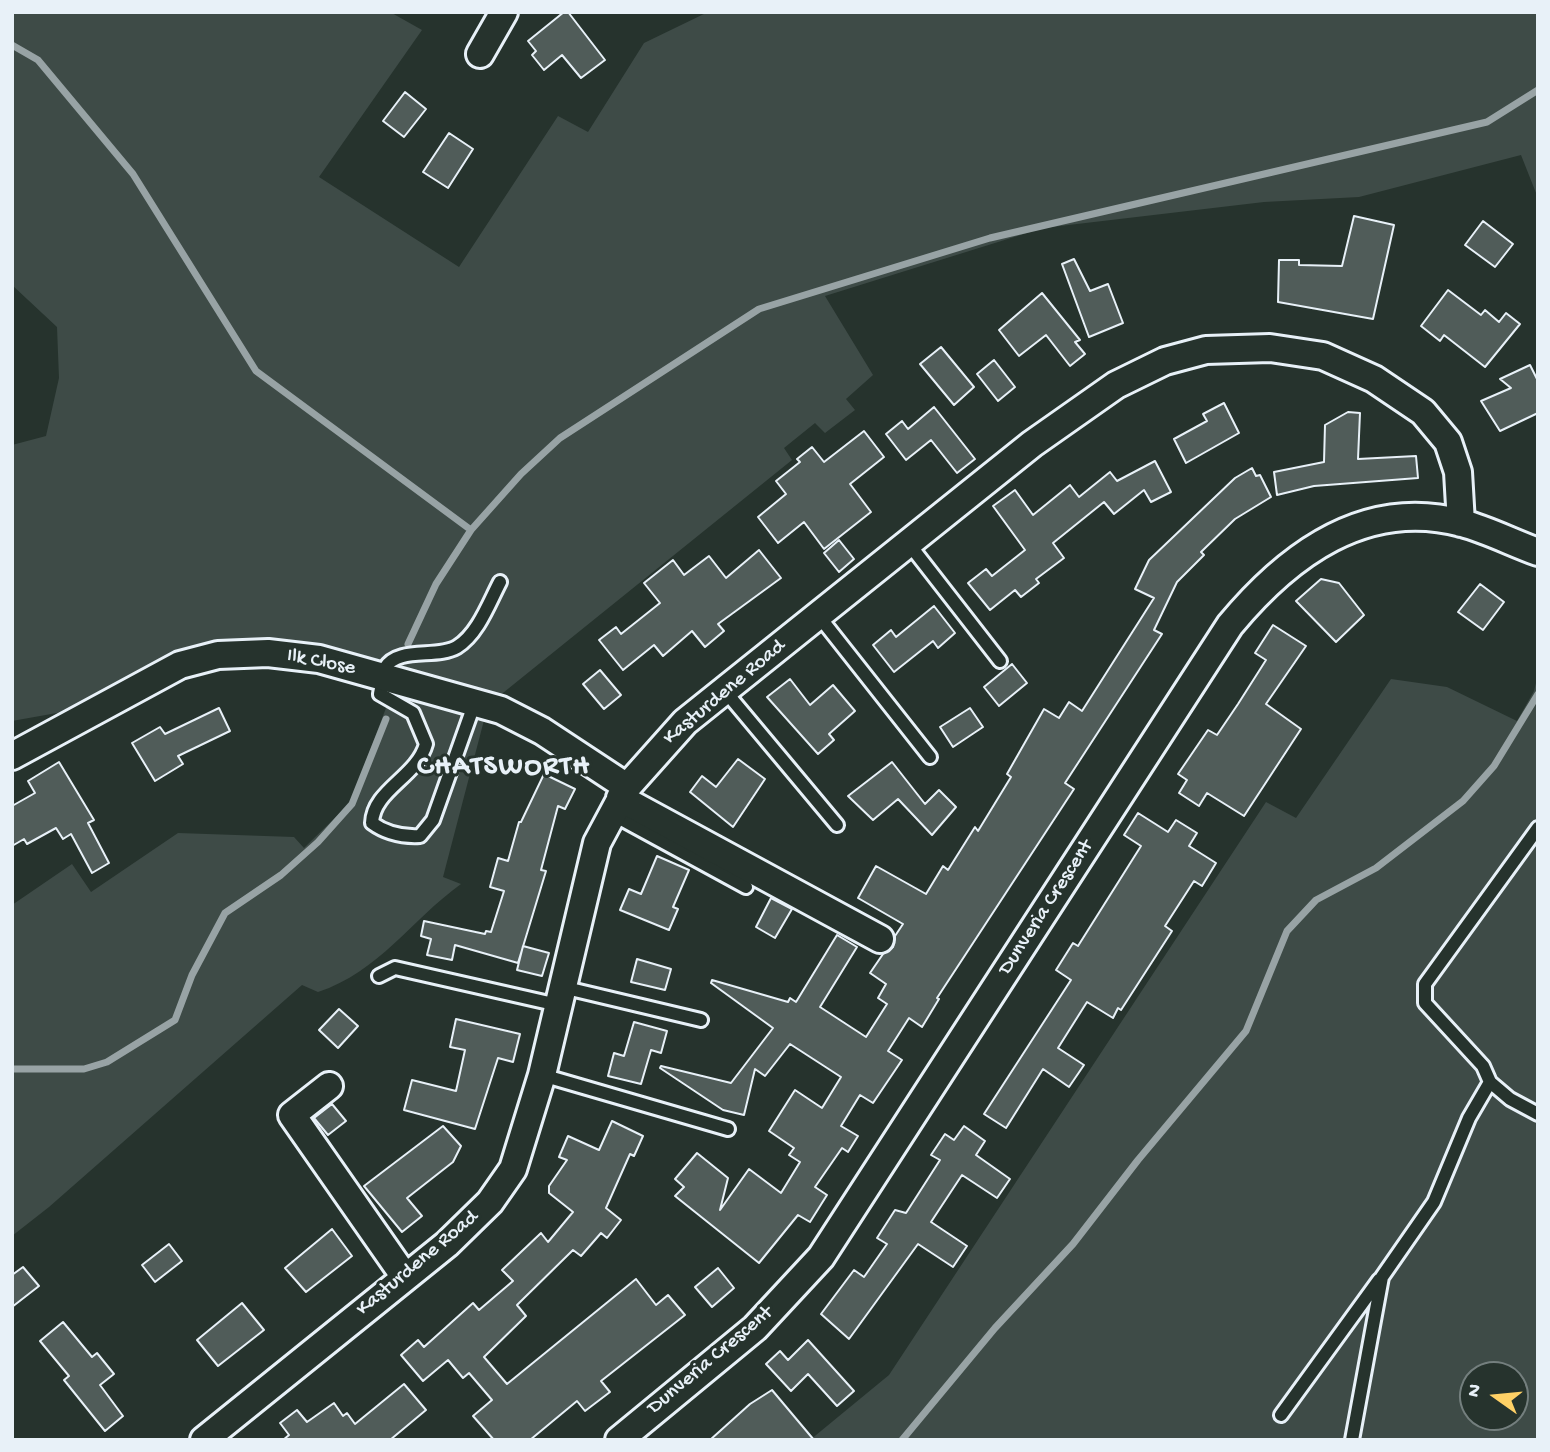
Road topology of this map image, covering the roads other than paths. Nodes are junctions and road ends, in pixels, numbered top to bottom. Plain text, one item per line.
1 (504, 12) edge
2 (480, 54) dead end
3 (1461, 523) junction
4 (909, 544) junction
5 (1538, 552) edge
6 (500, 582) dead end
7 (818, 615) junction
8 (1000, 662) dead end
9 (383, 676) junction
10 (725, 691) junction
11 (475, 702) junction
12 (12, 756) edge
13 (930, 757) dead end
14 (620, 800) junction
15 (837, 824) dead end
16 (1538, 828) edge
17 (746, 887) dead end
18 (880, 939) dead end
19 (379, 976) dead end
20 (560, 996) junction
21 (701, 1020) dead end
22 (542, 1075) junction
23 (1490, 1082) junction
24 (329, 1086) dead end
25 (1538, 1114) edge
26 (728, 1129) dead end
27 (405, 1277) junction
28 (1382, 1277) junction
29 (1281, 1415) dead end
30 (204, 1440) edge
31 (619, 1440) edge
32 (1352, 1440) edge

1 - 2 street
3 - 4 street, Kasturdene Road
3 - 5 street, Dunveria Crescent
3 - 31 street, Dunveria Crescent
4 - 7 street, Kasturdene Road
4 - 8 lane
6 - 9 lane
7 - 10 street, Kasturdene Road
7 - 13 lane
9 - 11 street, Ilk Close
9 - 11 lane
9 - 12 street, Ilk Close
10 - 14 street, Kasturdene Road
10 - 15 lane
11 - 14 street, Ilk Close
14 - 17 lane
14 - 18 street, Ilk Close
14 - 20 street, Kasturdene Road
16 - 23 lane
19 - 20 lane
20 - 21 lane
20 - 22 street, Kasturdene Road
22 - 26 lane
22 - 27 street, Kasturdene Road
23 - 25 lane
23 - 28 lane
24 - 27 street
27 - 30 street, Kasturdene Road
28 - 29 lane
28 - 32 lane

